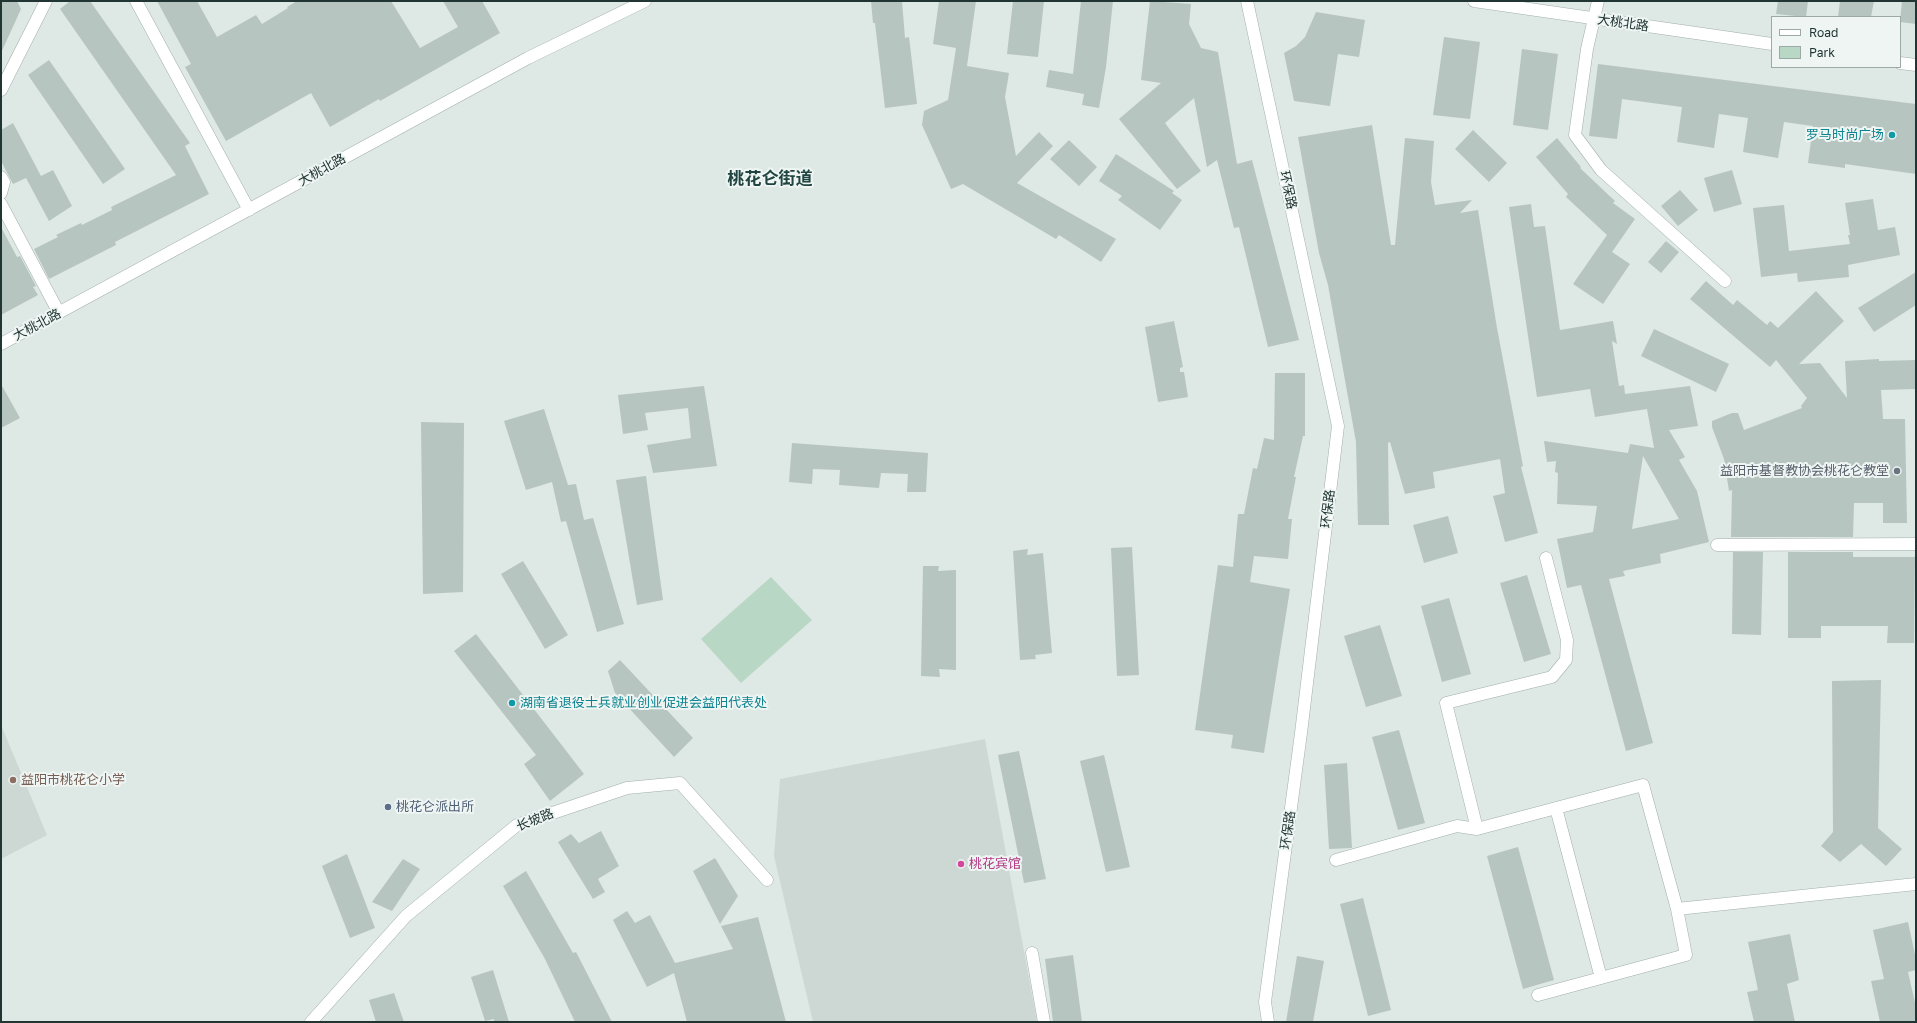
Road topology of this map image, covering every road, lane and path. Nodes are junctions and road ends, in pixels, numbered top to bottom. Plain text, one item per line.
1 (46, 1) edge
2 (136, 1) edge
3 (645, 1) edge
4 (1247, 1) edge
5 (1474, 1) edge
6 (1598, 1) edge
7 (1595, 19) junction
8 (1771, 44) edge
9 (1901, 63) edge
10 (1916, 65) edge
11 (1, 90) edge
12 (1, 177) edge
13 (1, 193) edge
14 (1, 204) edge
15 (249, 210) junction
16 (1725, 281) dead end
17 (59, 313) junction
18 (1, 344) edge
19 (1916, 544) edge
20 (1717, 545) dead end
21 (1546, 558) dead end
22 (1556, 808) junction
23 (1477, 829) junction
24 (1336, 860) dead end
25 (767, 880) dead end
26 (1916, 884) edge
27 (1677, 909) junction
28 (1032, 953) dead end
29 (1601, 978) junction
30 (1538, 995) dead end
31 (311, 1022) edge
32 (1044, 1022) edge
33 (1268, 1022) edge

1 - 11 street
2 - 15 street
3 - 15 street, 大桃北路
4 - 33 street, 环保路
5 - 7 street, 大桃北路
6 - 7 street
7 - 8 street, 大桃北路
7 - 16 street
9 - 10 street
12 - 13 street
14 - 17 street
15 - 17 street, 大桃北路
17 - 18 street, 大桃北路
19 - 20 street
21 - 23 street
22 - 23 street
22 - 27 street
22 - 29 street
23 - 24 street
25 - 31 street, 长坡路
26 - 27 street
27 - 29 street
28 - 32 street
29 - 30 street

